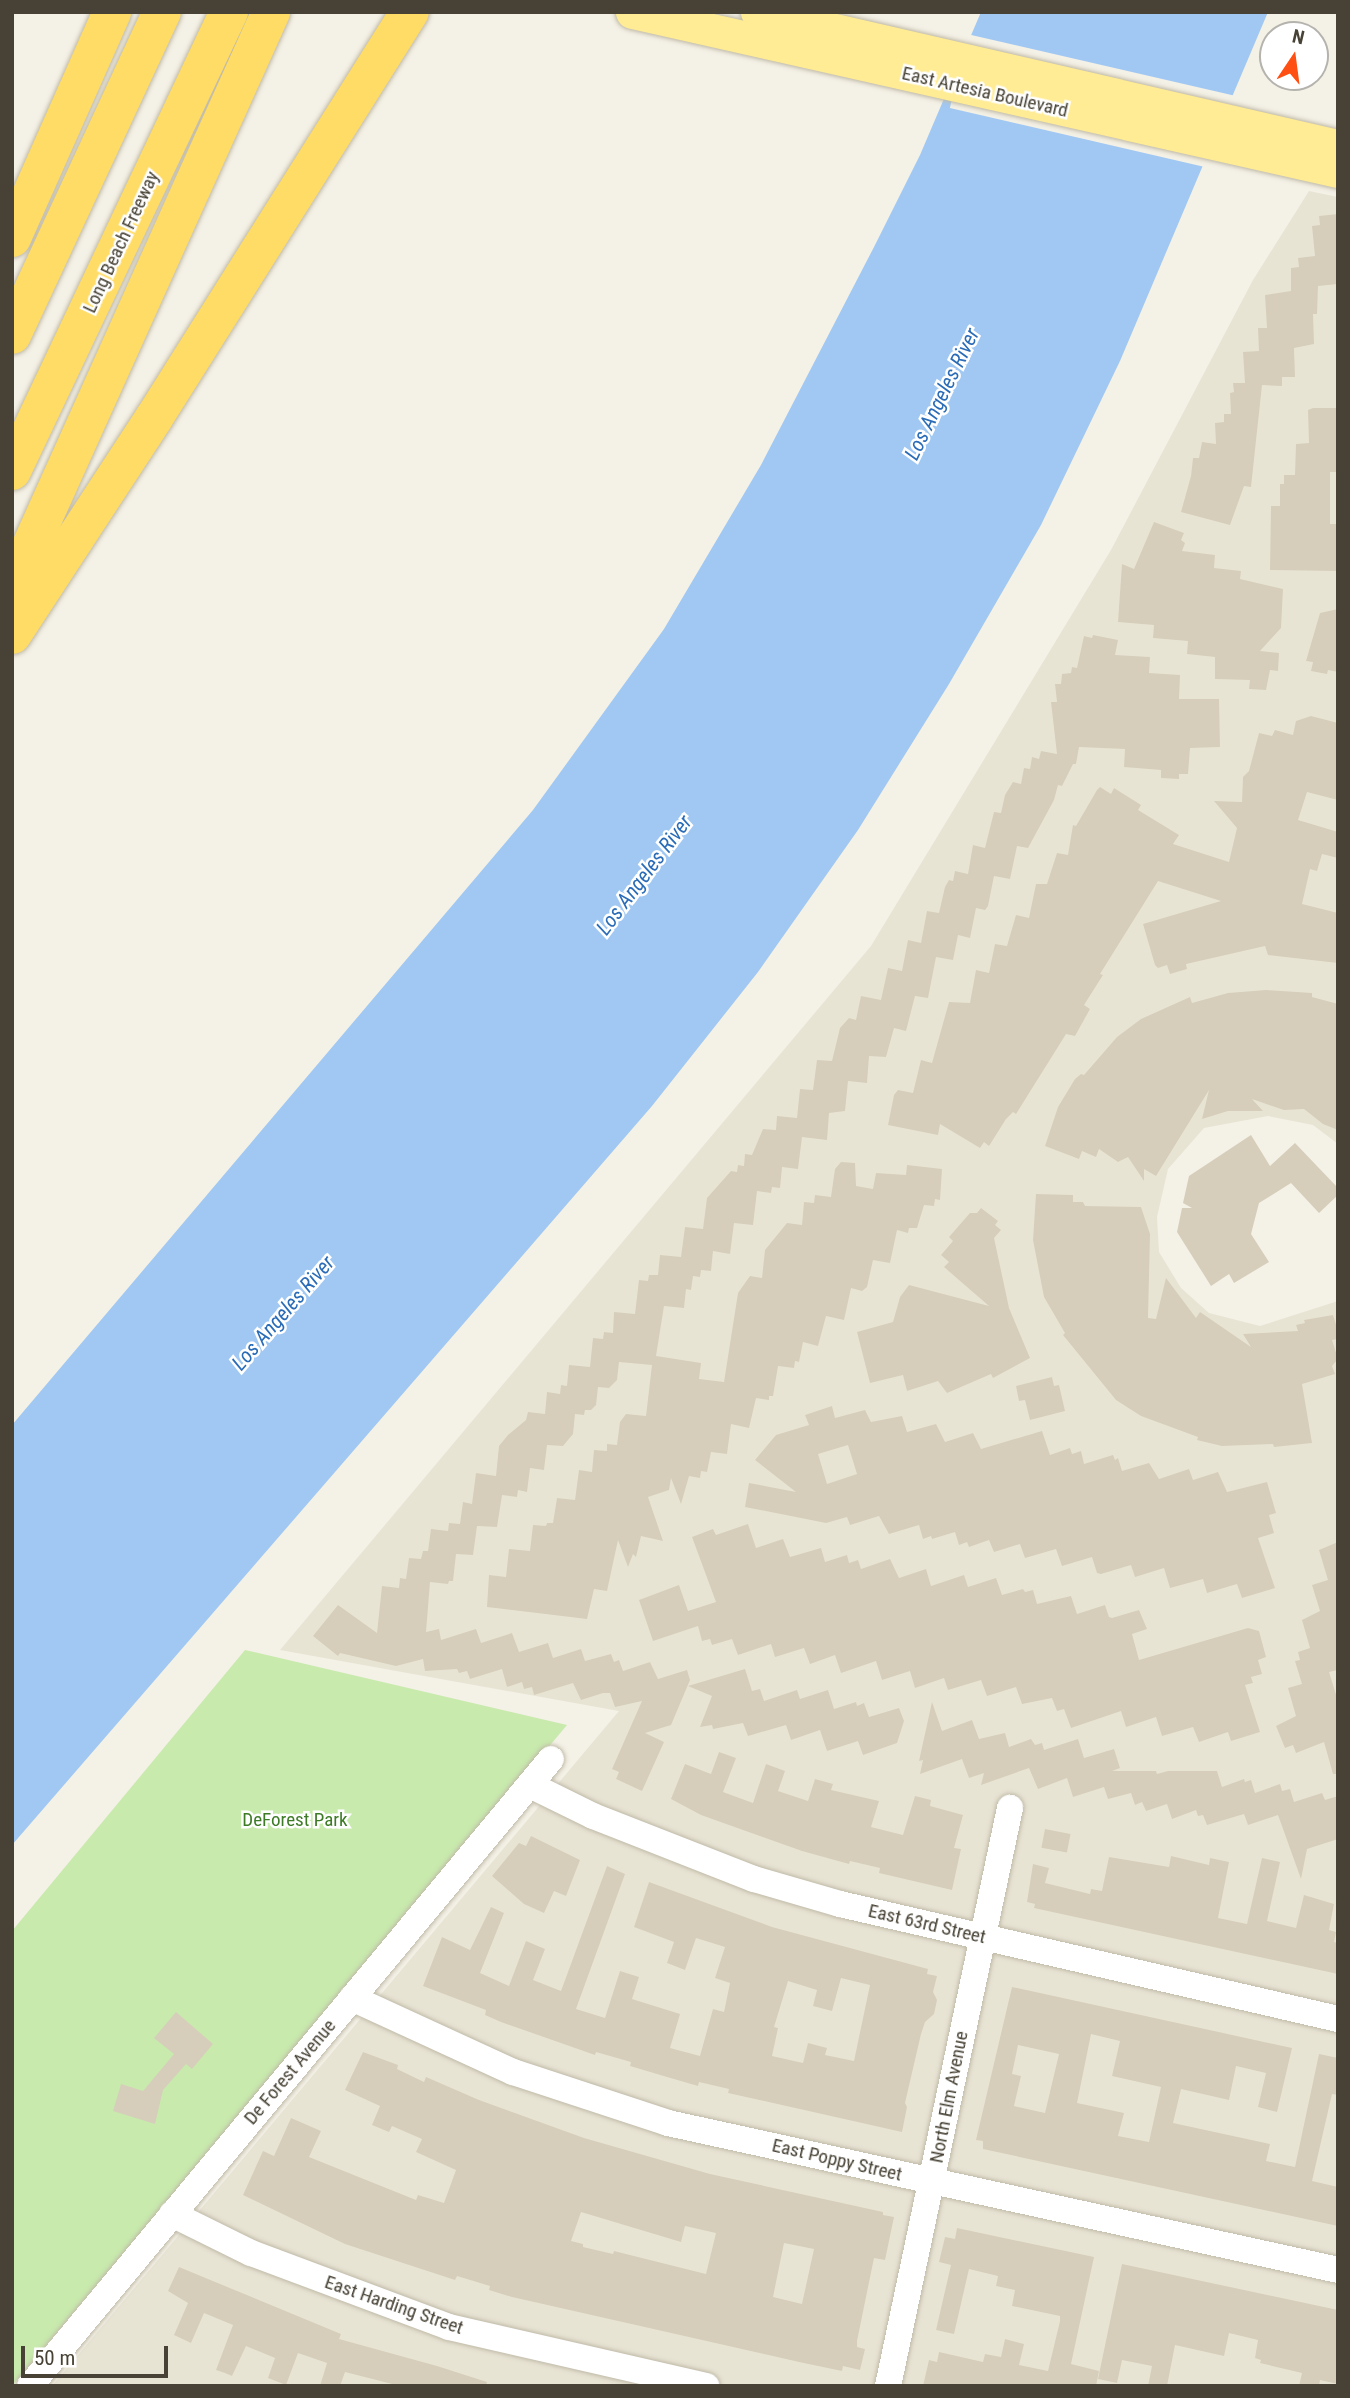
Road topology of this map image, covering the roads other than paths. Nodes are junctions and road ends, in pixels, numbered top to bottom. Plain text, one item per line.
1 (112, 12) edge
2 (162, 12) edge
3 (229, 12) edge
4 (239, 12) edge
5 (271, 12) edge
6 (410, 12) edge
7 (632, 12) edge
8 (757, 12) edge
9 (840, 46) junction
10 (193, 90) junction
11 (1338, 146) edge
12 (1338, 172) edge
13 (12, 238) edge
14 (12, 335) edge
15 (12, 471) edge
16 (12, 588) edge
17 (12, 635) edge
18 (551, 1759) dead end
19 (530, 1785) junction
20 (1010, 1808) dead end
21 (981, 1936) junction
22 (352, 1998) junction
23 (1338, 2019) edge
24 (932, 2182) junction
25 (172, 2214) junction
26 (1338, 2270) edge
27 (30, 2386) edge
28 (706, 2386) edge
29 (888, 2386) edge

1 - 13 highway
2 - 14 highway
3 - 10 highway, Long Beach Freeway
4 - 10 highway
5 - 16 highway
6 - 17 highway
7 - 9 main road, East Artesia Boulevard
8 - 9 main road, East Artesia Boulevard
9 - 11 main road, East Artesia Boulevard
9 - 12 main road, East Artesia Boulevard
10 - 15 highway, Long Beach Freeway
18 - 19 street, De Forest Avenue
19 - 21 street, East 63rd Street
19 - 22 street, De Forest Avenue
20 - 21 street, North Elm Avenue
21 - 23 street, East 63rd Street
21 - 24 street, North Elm Avenue
22 - 24 street, East Poppy Street
22 - 25 street, De Forest Avenue
24 - 26 street, East Poppy Street
24 - 29 street, North Elm Avenue
25 - 27 street, De Forest Avenue
25 - 28 street, East Harding Street

